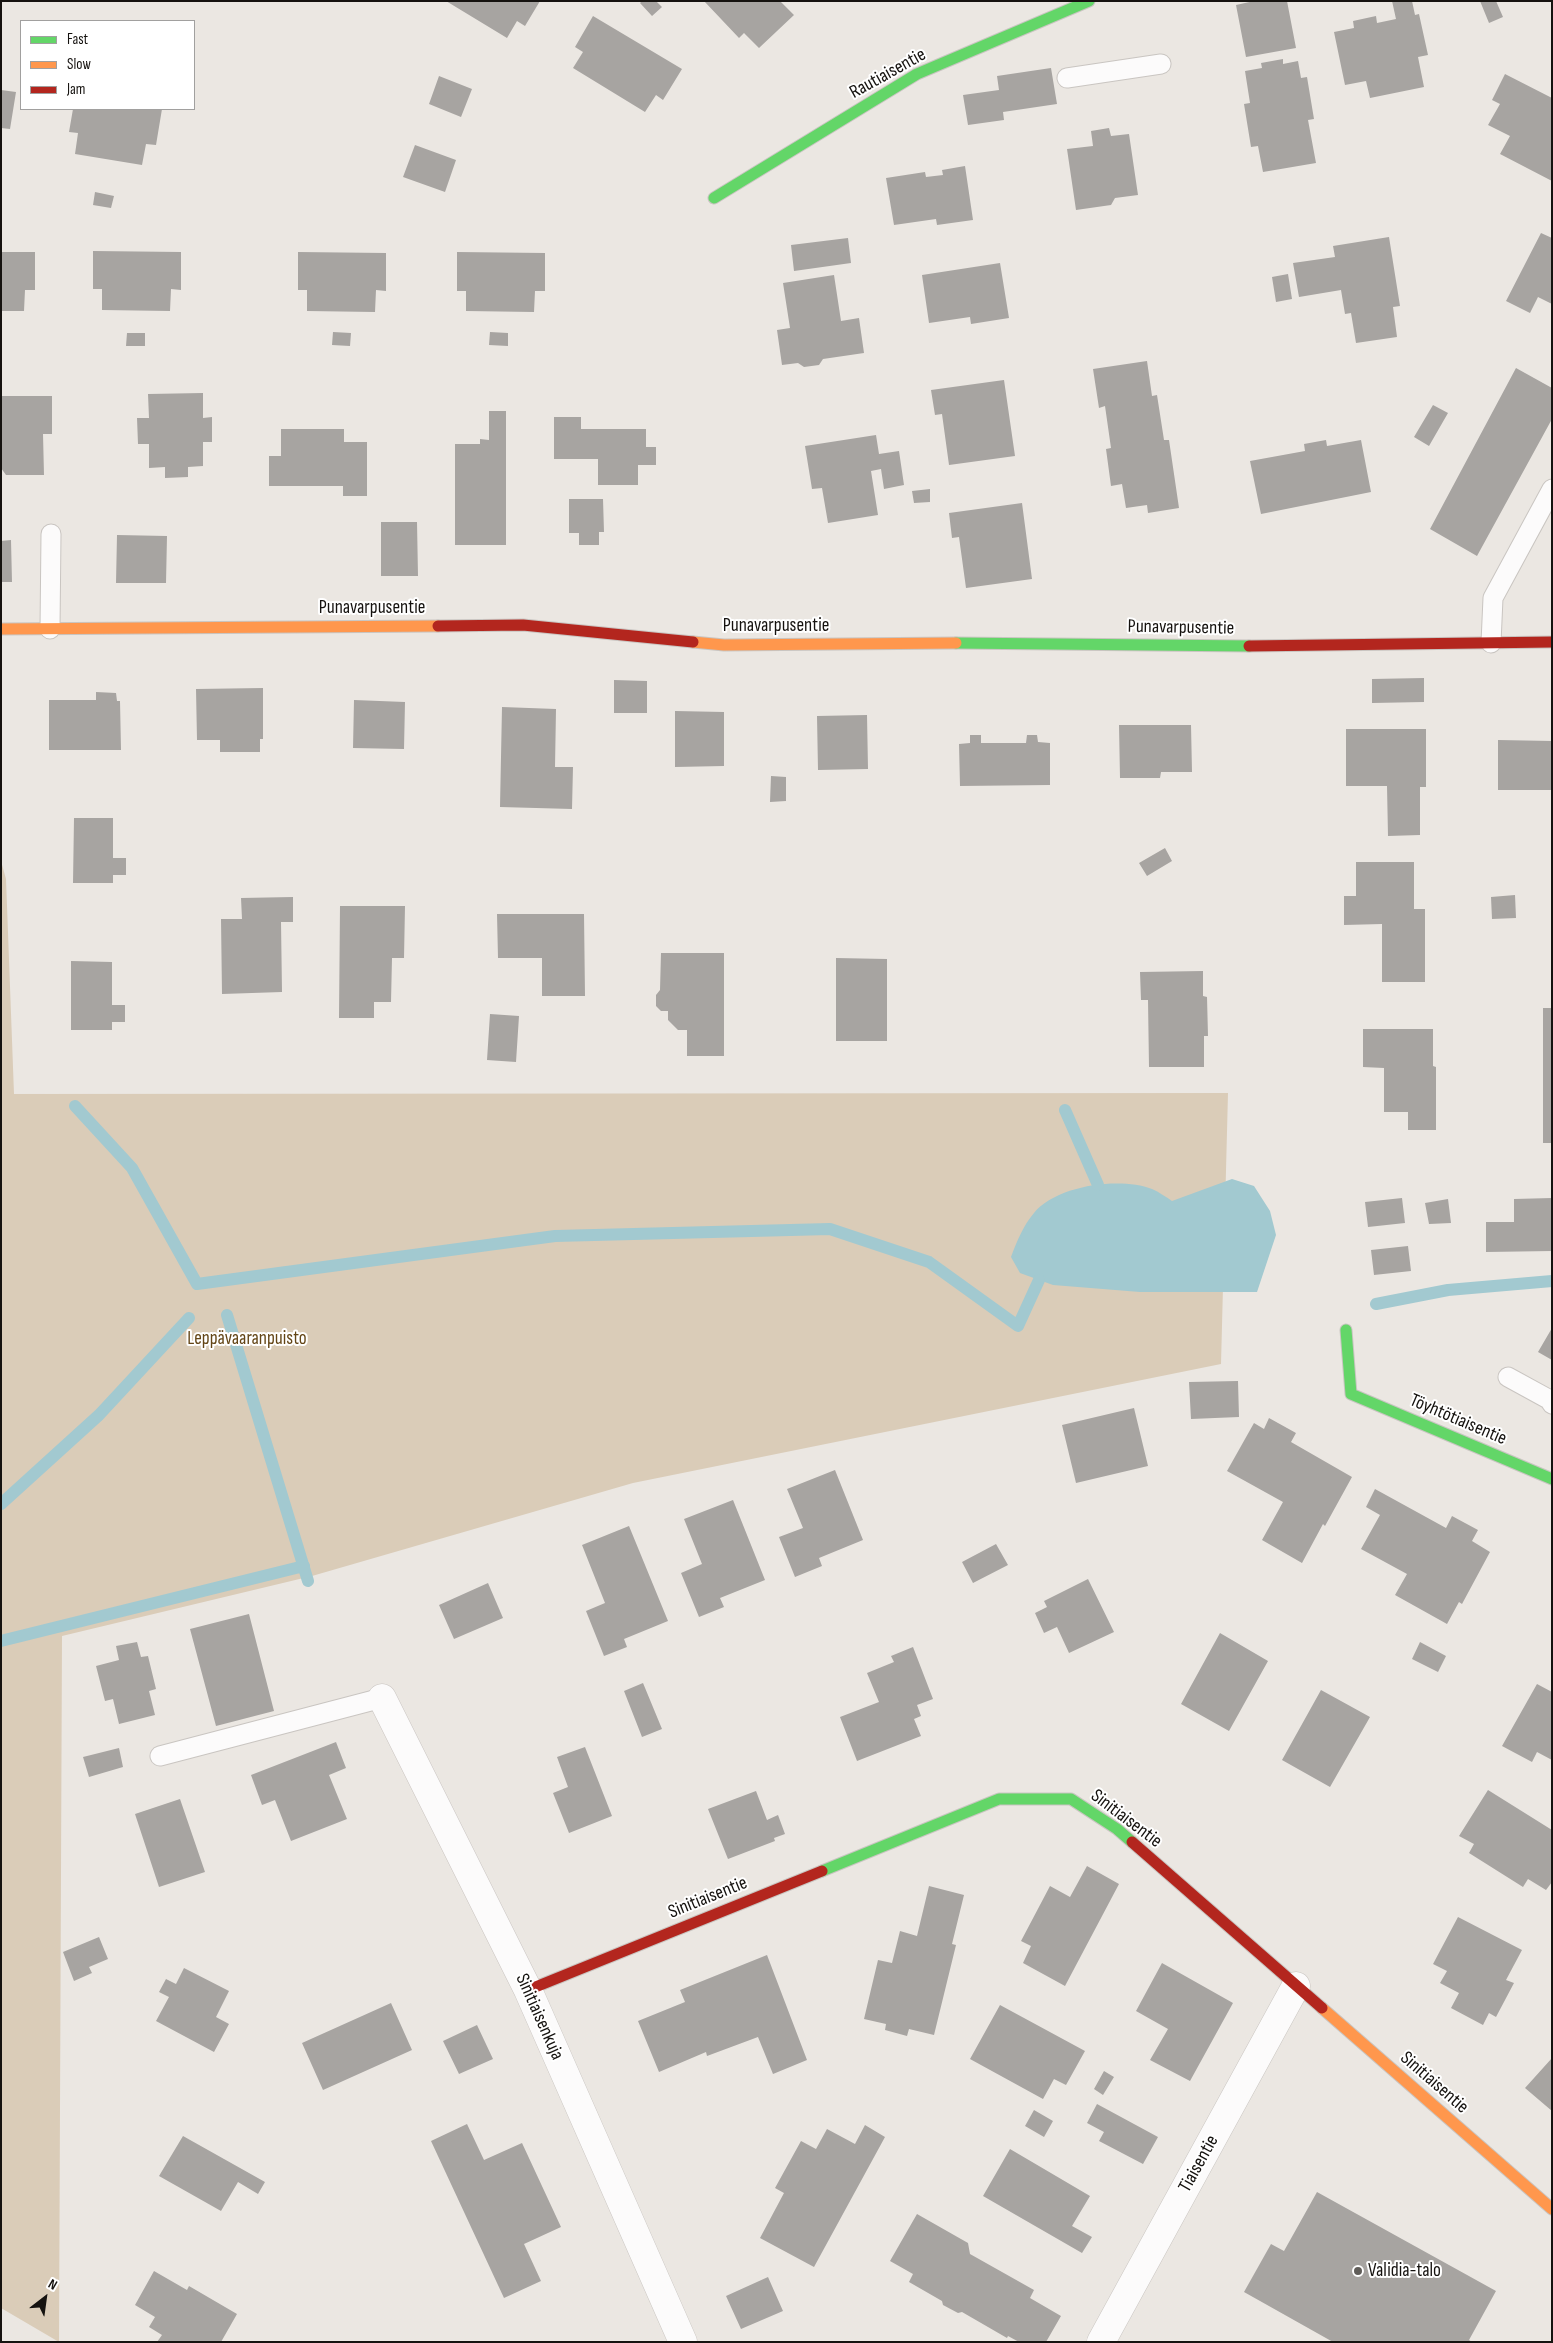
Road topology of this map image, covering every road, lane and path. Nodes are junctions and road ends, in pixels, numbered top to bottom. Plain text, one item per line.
1 (1089, 1) edge
2 (1161, 64) dead end
3 (1067, 78) dead end
4 (714, 198) dead end
5 (1552, 489) edge
6 (51, 534) dead end
7 (1, 629) edge
8 (50, 629) junction
9 (1552, 642) edge
10 (1491, 643) junction
11 (1346, 1330) dead end
12 (1508, 1377) dead end
13 (1552, 1404) edge
14 (1552, 1479) edge
15 (382, 1698) joint
16 (160, 1756) dead end
17 (1296, 1986) junction
18 (528, 1990) junction
19 (1552, 2208) edge
20 (683, 2342) edge
21 (1101, 2342) edge

1 - 4 street, Rautiaisentie
2 - 3 lane
5 - 10 lane
6 - 8 lane
7 - 8 street, Punavarpusentie
8 - 10 street, Punavarpusentie
9 - 10 street, Punavarpusentie
11 - 14 street, Töyhtötiaisentie
12 - 13 lane
15 - 16 lane
15 - 18 street, Sinitiaisenkuja
17 - 18 street, Sinitiaisentie
17 - 19 street, Sinitiaisentie
17 - 21 street, Tiaisentie
18 - 20 street, Sinitiaisenkuja

